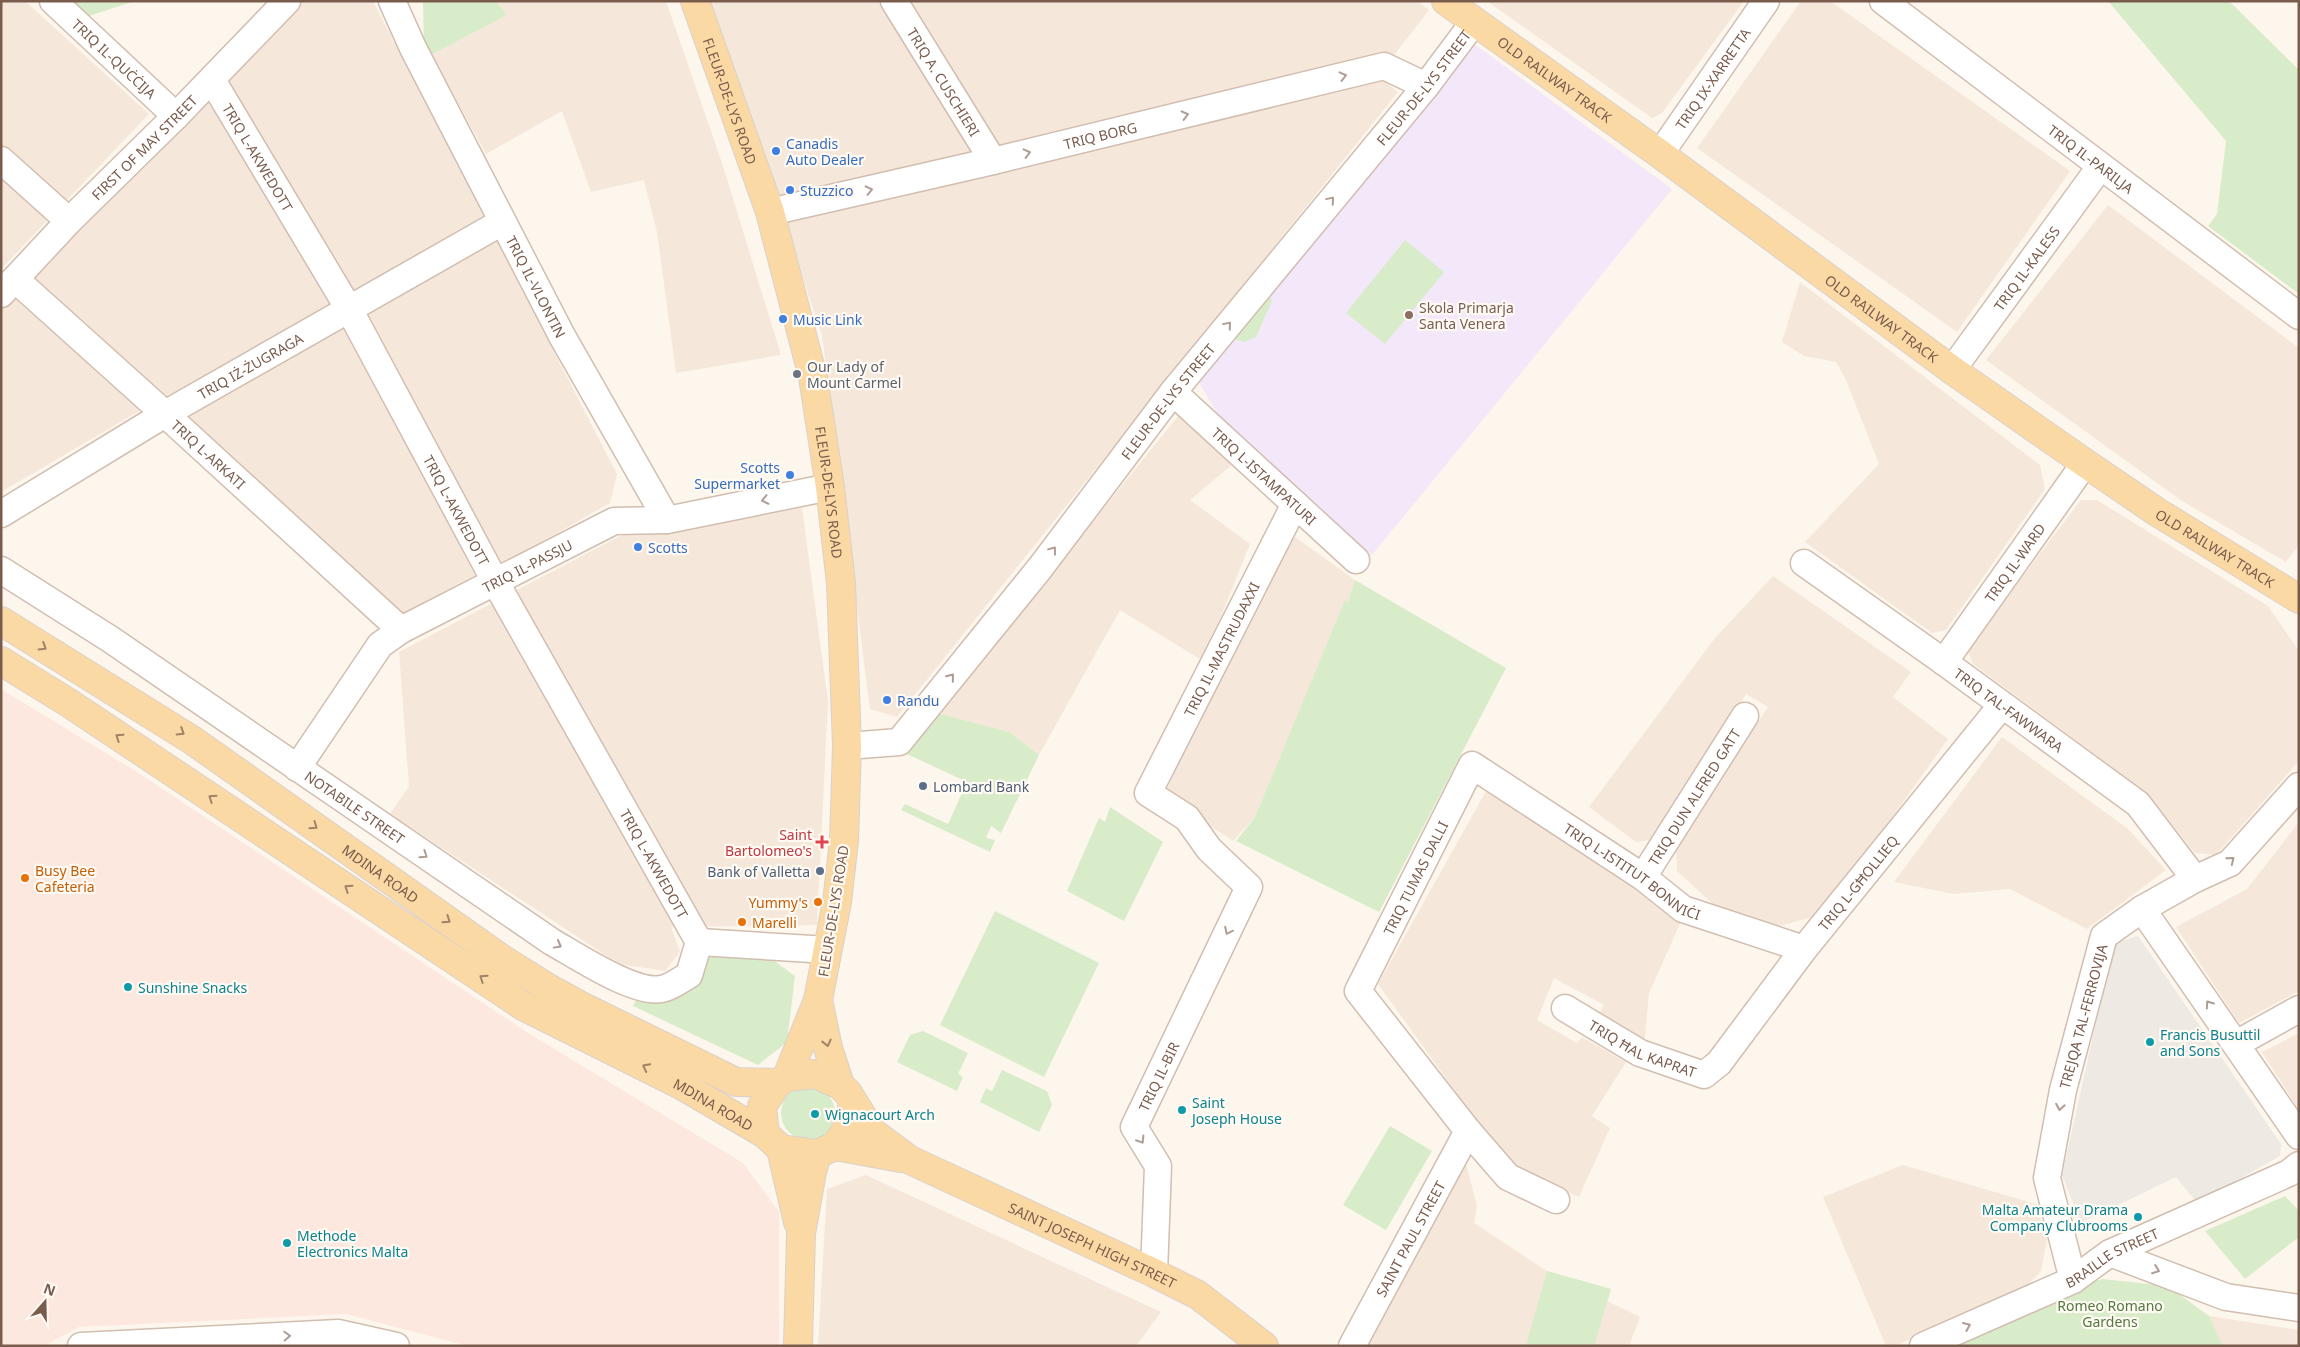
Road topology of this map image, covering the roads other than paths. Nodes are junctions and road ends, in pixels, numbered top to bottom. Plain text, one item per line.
1 (52, 1) edge
2 (287, 1) edge
3 (392, 1) edge
4 (412, 1) edge
5 (695, 1) edge
6 (894, 1) edge
7 (1446, 1) edge
8 (1766, 1) edge
9 (1883, 1) edge
10 (1474, 22) junction
11 (413, 48) junction
12 (212, 80) junction
13 (1426, 86) junction
14 (176, 116) junction
15 (1660, 154) junction
16 (1, 160) edge
17 (993, 161) junction
18 (2100, 167) junction
19 (770, 212) junction
20 (69, 221) junction
21 (502, 222) junction
22 (8, 287) edge
23 (349, 309) junction
24 (2299, 316) edge
25 (1952, 370) junction
26 (1173, 392) junction
27 (166, 414) junction
28 (2085, 463) junction
29 (830, 487) junction
30 (1295, 504) junction
31 (1, 514) edge
32 (667, 520) junction
33 (1356, 560) dead end
34 (1804, 563) dead end
35 (1, 570) edge
36 (496, 583) junction
37 (2296, 591) edge
38 (1, 622) edge
39 (401, 630) junction
40 (1, 661) edge
41 (1944, 662) junction
42 (2002, 705) junction
43 (1745, 716) dead end
44 (847, 746) junction
45 (1472, 765) joint
46 (297, 768) junction
47 (2299, 786) edge
48 (1643, 877) junction
49 (2195, 879) junction
50 (1249, 887) joint
51 (2142, 909) junction
52 (699, 942) junction
53 (1804, 949) junction
54 (828, 950) junction
55 (818, 1000) junction
56 (1565, 1008) dead end
57 (2299, 1009) edge
58 (2236, 1044) junction
59 (1719, 1063) joint
60 (782, 1080) junction
61 (846, 1094) junction
62 (1468, 1131) junction
63 (2299, 1136) edge
64 (773, 1142) junction
65 (826, 1150) junction
66 (910, 1160) junction
67 (2299, 1165) edge
68 (1556, 1200) dead end
69 (801, 1233) junction
70 (2110, 1253) junction
71 (1154, 1273) junction
72 (2073, 1280) junction
73 (2299, 1308) edge
74 (336, 1339) edge
75 (200, 1343) edge
76 (81, 1346) edge
77 (396, 1346) edge
78 (798, 1346) edge
79 (1264, 1346) edge
80 (1352, 1346) edge
81 (1923, 1346) edge

1 - 14 street, TRIQ IL-QUĊĊIJA
2 - 12 street, FIRST OF MAY STREET
3 - 11 street, TRIQ IL-VLONTIN
4 - 11 street, TRIQ IL-VLONTIN
5 - 19 main road, FLEUR-DE-LYS ROAD
6 - 17 street, TRIQ A. CUSCHIERI
7 - 10 main road, OLD RAILWAY TRACK
8 - 15 street, TRIQ IX-XARRETTA
9 - 18 street, TRIQ IL-PARILJA
10 - 13 street, FLEUR-DE-LYS STREET
10 - 15 main road, OLD RAILWAY TRACK
11 - 21 street, TRIQ IL-VLONTIN
12 - 14 street, FIRST OF MAY STREET
12 - 23 street, TRIQ L-AKWEDOTT
17 -> 13 street, TRIQ BORG
26 -> 13 street, FLEUR-DE-LYS STREET
14 - 20 street, FIRST OF MAY STREET
15 - 25 main road, OLD RAILWAY TRACK
16 - 20 street
19 -> 17 street, TRIQ BORG
18 - 24 street, TRIQ IL-PARILJA
18 - 25 street, TRIQ IL-KALESS
19 - 29 main road, FLEUR-DE-LYS ROAD
20 - 22 street, FIRST OF MAY STREET
21 - 23 street, TRIQ IŻ-ŻUGRAGA
21 - 32 street, TRIQ IL-VLONTIN
22 - 27 street, TRIQ L-ARKATI
23 - 27 street, TRIQ IŻ-ŻUGRAGA
23 - 36 street, TRIQ L-AKWEDOTT
25 - 28 main road, OLD RAILWAY TRACK
26 - 30 street, TRIQ L-ISTAMPATURI
44 -> 26 street, FLEUR-DE-LYS STREET
27 - 31 street, TRIQ IŻ-ŻUGRAGA
27 - 39 street, TRIQ L-ARKATI
28 - 37 main road, OLD RAILWAY TRACK
28 - 41 street, TRIQ IL-WARD
29 -> 32 street, TRIQ IL-PASSJU
29 - 44 main road, FLEUR-DE-LYS ROAD
30 - 33 street, TRIQ L-ISTAMPATURI
30 - 50 street, TRIQ IL-MASTRUDAXXI
32 - 36 street, TRIQ IL-PASSJU
34 - 41 street, TRIQ TAL-FAWWARA
35 - 46 street, NOTABILE STREET
36 - 39 street, TRIQ IL-PASSJU
36 - 52 street, TRIQ L-AKWEDOTT
38 -> 60 main road, MDINA ROAD
39 - 46 street, TRIQ IL-PASSJU
64 -> 40 main road, MDINA ROAD
41 - 42 street, TRIQ TAL-FAWWARA
42 - 49 street, TRIQ TAL-FAWWARA
42 - 53 street, TRIQ L-GĦOLLIEQ
43 - 48 street, TRIQ DUN ALFRED GATT
44 - 54 main road, FLEUR-DE-LYS ROAD
45 - 48 street, TRIQ L-ISTITUT BONNIĊI
45 - 62 street, TRIQ TUMAS DALLI
46 -> 52 street, NOTABILE STREET
49 -> 47 street, TREJQA TAL-FERROVIJA
48 - 53 street, TRIQ L-ISTITUT BONNIĊI
49 - 51 street, TREJQA TAL-FERROVIJA
50 -> 71 street, TRIQ IL-BIR
58 -> 51 street
51 -> 72 street, TREJQA TAL-FERROVIJA
52 - 54 street
53 - 59 street, TRIQ L-GĦOLLIEQ
54 - 55 main road, FLEUR-DE-LYS ROAD
55 - 60 main road, FLEUR-DE-LYS ROAD
55 -> 61 main road, FLEUR-DE-LYS ROAD
56 - 59 street, TRIQ ĦAL KAPRAT
57 - 58 street
58 - 63 street
60 - 61 main road
60 - 64 main road
61 - 65 main road
61 - 66 main road, SAINT JOSEPH HIGH STREET
62 - 68 street
62 - 80 street, SAINT PAUL STREET
64 - 65 main road
64 - 69 main road
65 - 66 main road, SAINT JOSEPH HIGH STREET
65 - 69 main road
66 - 71 main road, SAINT JOSEPH HIGH STREET
67 - 70 street, BRAILLE STREET
69 - 78 main road
70 - 72 street, BRAILLE STREET
70 -> 73 street
71 - 79 main road, SAINT JOSEPH HIGH STREET
81 -> 72 street, BRAILLE STREET
75 -> 74 street
74 - 77 street
75 - 76 street

